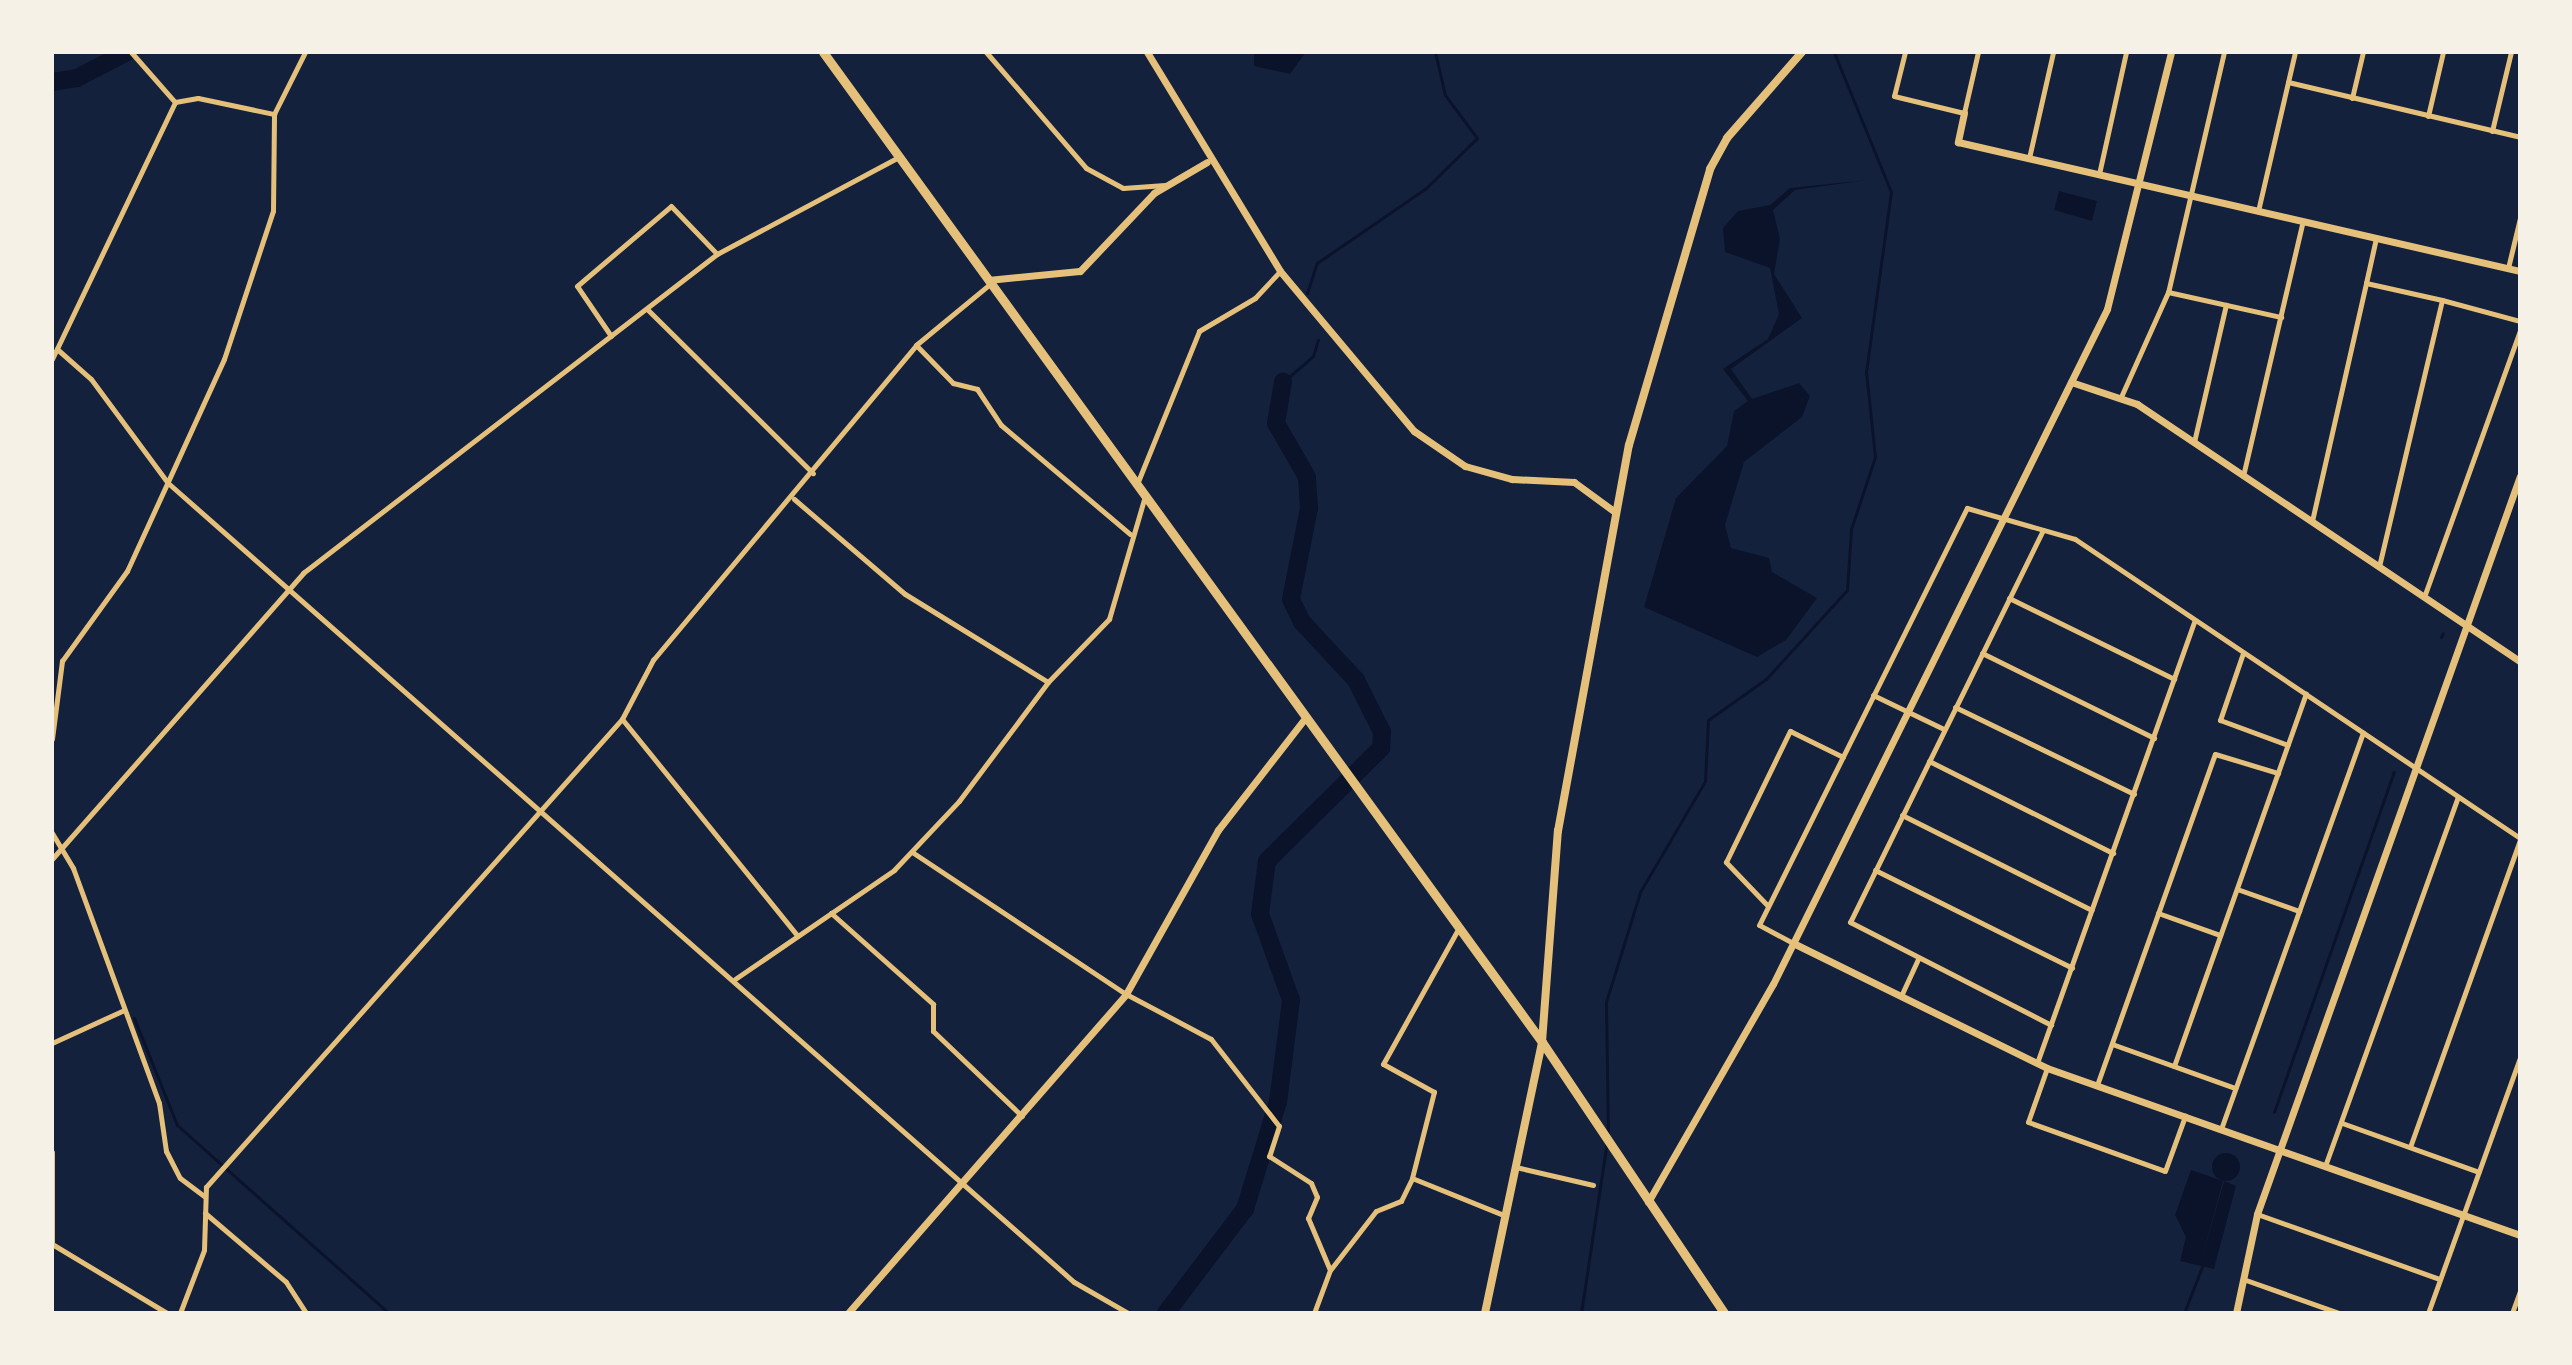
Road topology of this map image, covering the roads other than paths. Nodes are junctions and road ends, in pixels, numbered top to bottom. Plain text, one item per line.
1 (131, 52) edge
2 (305, 52) edge
3 (823, 52) edge
4 (986, 52) edge
5 (1147, 52) edge
6 (1802, 52) edge
7 (1905, 52) edge
8 (1978, 52) edge
9 (2053, 52) edge
10 (2126, 52) edge
11 (2171, 52) edge
12 (2224, 52) edge
13 (2295, 52) edge
14 (2363, 52) edge
15 (2443, 52) edge
16 (2511, 52) edge
17 (2288, 82) junction
18 (2351, 98) junction
19 (175, 102) junction
20 (1964, 113) junction
21 (274, 114) junction
22 (2428, 116) junction
23 (2492, 131) junction
24 (2520, 137) edge
25 (899, 157) junction
26 (2029, 158) junction
27 (1207, 162) junction
28 (2099, 174) junction
29 (2141, 184) junction
30 (1165, 185) junction
31 (2191, 195) junction
32 (2258, 211) junction
33 (2520, 218) edge
34 (2303, 221) junction
35 (2376, 238) junction
36 (717, 254) junction
37 (2508, 269) junction
38 (1280, 271) junction
39 (2520, 271) edge
40 (990, 282) junction
41 (2366, 283) junction
42 (2168, 292) junction
43 (2442, 300) junction
44 (2226, 305) junction
45 (648, 310) junction
46 (2281, 317) junction
47 (2520, 321) edge
48 (2520, 331) edge
49 (611, 336) junction
50 (916, 345) junction
51 (57, 349) junction
52 (52, 359) edge
53 (2071, 382) junction
54 (2120, 399) junction
55 (2194, 442) junction
56 (813, 473) junction
57 (2243, 476) junction
58 (2520, 476) edge
59 (168, 483) junction
60 (1137, 485) junction
61 (1145, 496) junction
62 (794, 499) junction
63 (1615, 512) junction
64 (2004, 517) junction
65 (2312, 521) junction
66 (2043, 530) junction
67 (1130, 534) junction
68 (2379, 567) junction
69 (288, 589) junction
70 (2424, 597) junction
71 (2009, 598) junction
72 (2195, 620) junction
73 (2467, 626) junction
74 (1982, 653) junction
75 (2243, 653) junction
76 (2520, 661) edge
77 (2174, 679) junction
78 (1048, 682) junction
79 (2306, 694) junction
80 (1873, 695) junction
81 (1955, 707) junction
82 (1908, 712) junction
83 (1306, 717) junction
84 (622, 719) junction
85 (1944, 729) junction
86 (2363, 733) junction
87 (2154, 738) junction
88 (52, 739) edge
89 (2288, 745) junction
90 (1843, 757) junction
91 (1929, 761) junction
92 (2415, 768) junction
93 (2278, 773) junction
94 (2134, 794) junction
95 (2458, 797) junction
96 (540, 809) junction
97 (1902, 815) junction
98 (52, 833) edge
99 (2520, 838) edge
100 (64, 849) junction
101 (912, 852) junction
102 (2113, 853) junction
103 (52, 859) edge
104 (1875, 870) junction
105 (2237, 889) junction
106 (1768, 906) junction
107 (2092, 910) junction
108 (2299, 911) junction
109 (831, 913) junction
110 (2158, 913) junction
111 (1459, 928) junction
112 (2220, 935) junction
113 (798, 936) junction
114 (1793, 943) junction
115 (1918, 959) junction
116 (2072, 968) junction
117 (735, 979) junction
118 (1126, 994) junction
119 (1901, 996) junction
120 (122, 1011) junction
121 (2051, 1025) junction
122 (1542, 1042) junction
123 (52, 1043) edge
124 (2112, 1044) junction
125 (2520, 1058) edge
126 (2037, 1063) junction
127 (2174, 1066) junction
128 (2047, 1068) junction
129 (2097, 1085) junction
130 (2235, 1089) junction
131 (1022, 1116) junction
132 (2185, 1116) junction
133 (2342, 1123) junction
134 (2221, 1129) junction
135 (2410, 1147) junction
136 (2280, 1150) junction
137 (52, 1152) edge
138 (2325, 1166) junction
139 (1520, 1168) junction
140 (2479, 1172) junction
141 (1412, 1178) junction
142 (964, 1181) junction
143 (1593, 1185) dead end
144 (204, 1196) junction
145 (1648, 1202) junction
146 (53, 1208) edge
147 (205, 1213) junction
148 (2257, 1214) junction
149 (2463, 1215) junction
150 (1509, 1217) junction
151 (2520, 1235) edge
152 (52, 1244) edge
153 (1330, 1270) junction
154 (2243, 1279) junction
155 (2440, 1279) junction
156 (2520, 1291) edge
157 (304, 1312) edge
158 (167, 1313) edge
159 (180, 1313) edge
160 (848, 1313) edge
161 (1128, 1313) edge
162 (1314, 1313) edge
163 (1485, 1313) edge
164 (1724, 1313) edge
165 (2236, 1313) edge
166 (2339, 1313) edge
167 (2428, 1313) edge
168 (2512, 1313) edge

1 - 19 street
2 - 21 street
3 - 25 highway
4 - 30 street
5 - 27 street
6 - 63 main road
7 - 20 street
8 - 20 street
9 - 26 street
10 - 28 street
11 - 29 street
12 - 31 street
13 - 17 street
14 - 18 street
15 - 22 street
16 - 23 street
17 - 18 street
17 - 32 street
18 - 22 street
19 - 21 street
19 - 51 street
20 - 26 street
21 - 59 street
22 - 23 street
23 - 24 street
25 - 36 street
25 - 40 highway
26 - 28 street
27 - 30 street
27 - 38 street
28 - 29 street
29 - 31 street
29 - 53 street
30 - 40 street
31 - 32 street
31 - 42 street
32 - 34 street
33 - 37 street
34 - 35 street
34 - 46 street
35 - 37 street
35 - 41 street
36 - 45 street
36 - 49 street
37 - 39 street
38 - 60 street
38 - 63 street
40 - 50 street
40 - 60 highway
41 - 43 street
41 - 65 street
42 - 44 street
42 - 54 street
43 - 47 street
43 - 68 street
44 - 46 street
44 - 55 street
45 - 49 street
45 - 56 street
46 - 57 street
48 - 70 street
49 - 69 street
50 - 56 street
50 - 67 street
51 - 52 street
51 - 59 street
53 - 54 street
53 - 64 street
54 - 55 street
55 - 57 street
56 - 62 street
57 - 65 street
58 - 73 street
59 - 69 street
59 - 88 street
60 - 61 highway
61 - 67 street
61 - 83 highway
62 - 78 street
62 - 84 street
63 - 122 main road
64 - 66 street
64 - 80 street
64 - 82 street
65 - 68 street
66 - 71 street
66 - 72 street
67 - 78 street
68 - 70 street
69 - 96 street
69 - 100 street
70 - 73 street
71 - 74 street
71 - 77 street
72 - 75 street
72 - 77 street
73 - 76 street
73 - 92 street
74 - 81 street
74 - 87 street
75 - 79 street
75 - 89 street
77 - 87 street
78 - 101 street
79 - 86 street
79 - 89 street
80 - 82 street
80 - 90 street
81 - 85 street
81 - 94 street
82 - 85 street
82 - 114 street
83 - 111 highway
83 - 118 street
84 - 96 street
84 - 113 street
85 - 91 street
86 - 92 street
86 - 108 street
87 - 94 street
89 - 93 street
90 - 106 street
90 - 106 street
91 - 97 street
91 - 102 street
92 - 95 street
92 - 136 street
93 - 105 street
93 - 110 street
94 - 102 street
95 - 99 street
95 - 133 street
96 - 117 street
96 - 144 street
97 - 104 street
97 - 107 street
98 - 100 street
99 - 135 street
100 - 103 street
100 - 120 street
101 - 109 street
101 - 118 street
102 - 107 street
104 - 115 street
104 - 116 street
105 - 108 street
105 - 112 street
106 - 114 street
107 - 116 street
108 - 130 street
109 - 113 street
109 - 131 street
110 - 112 street
110 - 124 street
111 - 122 highway
111 - 141 street
112 - 127 street
113 - 117 street
114 - 119 street
114 - 145 street
115 - 119 street
115 - 121 street
116 - 121 street
117 - 142 street
118 - 131 street
118 - 153 street
119 - 126 street
120 - 123 street
120 - 144 street
121 - 126 street
122 - 139 main road
122 - 145 highway
124 - 127 street
124 - 129 street
125 - 140 street
126 - 128 street
127 - 130 street
128 - 129 street
128 - 132 street
129 - 132 street
130 - 134 street
131 - 142 street
132 - 134 street
133 - 135 street
133 - 138 street
134 - 136 street
135 - 140 street
136 - 138 street
136 - 148 street
137 - 146 street
138 - 149 street
139 - 143 street
139 - 150 main road
140 - 149 street
141 - 150 street
141 - 153 street
142 - 160 street
142 - 161 street
144 - 147 street
145 - 164 highway
146 - 152 street
147 - 157 street
147 - 159 street
148 - 154 street
148 - 155 street
149 - 151 street
149 - 155 street
150 - 163 main road
152 - 158 street
153 - 162 street
154 - 165 street
154 - 166 street
155 - 167 street
156 - 168 street

